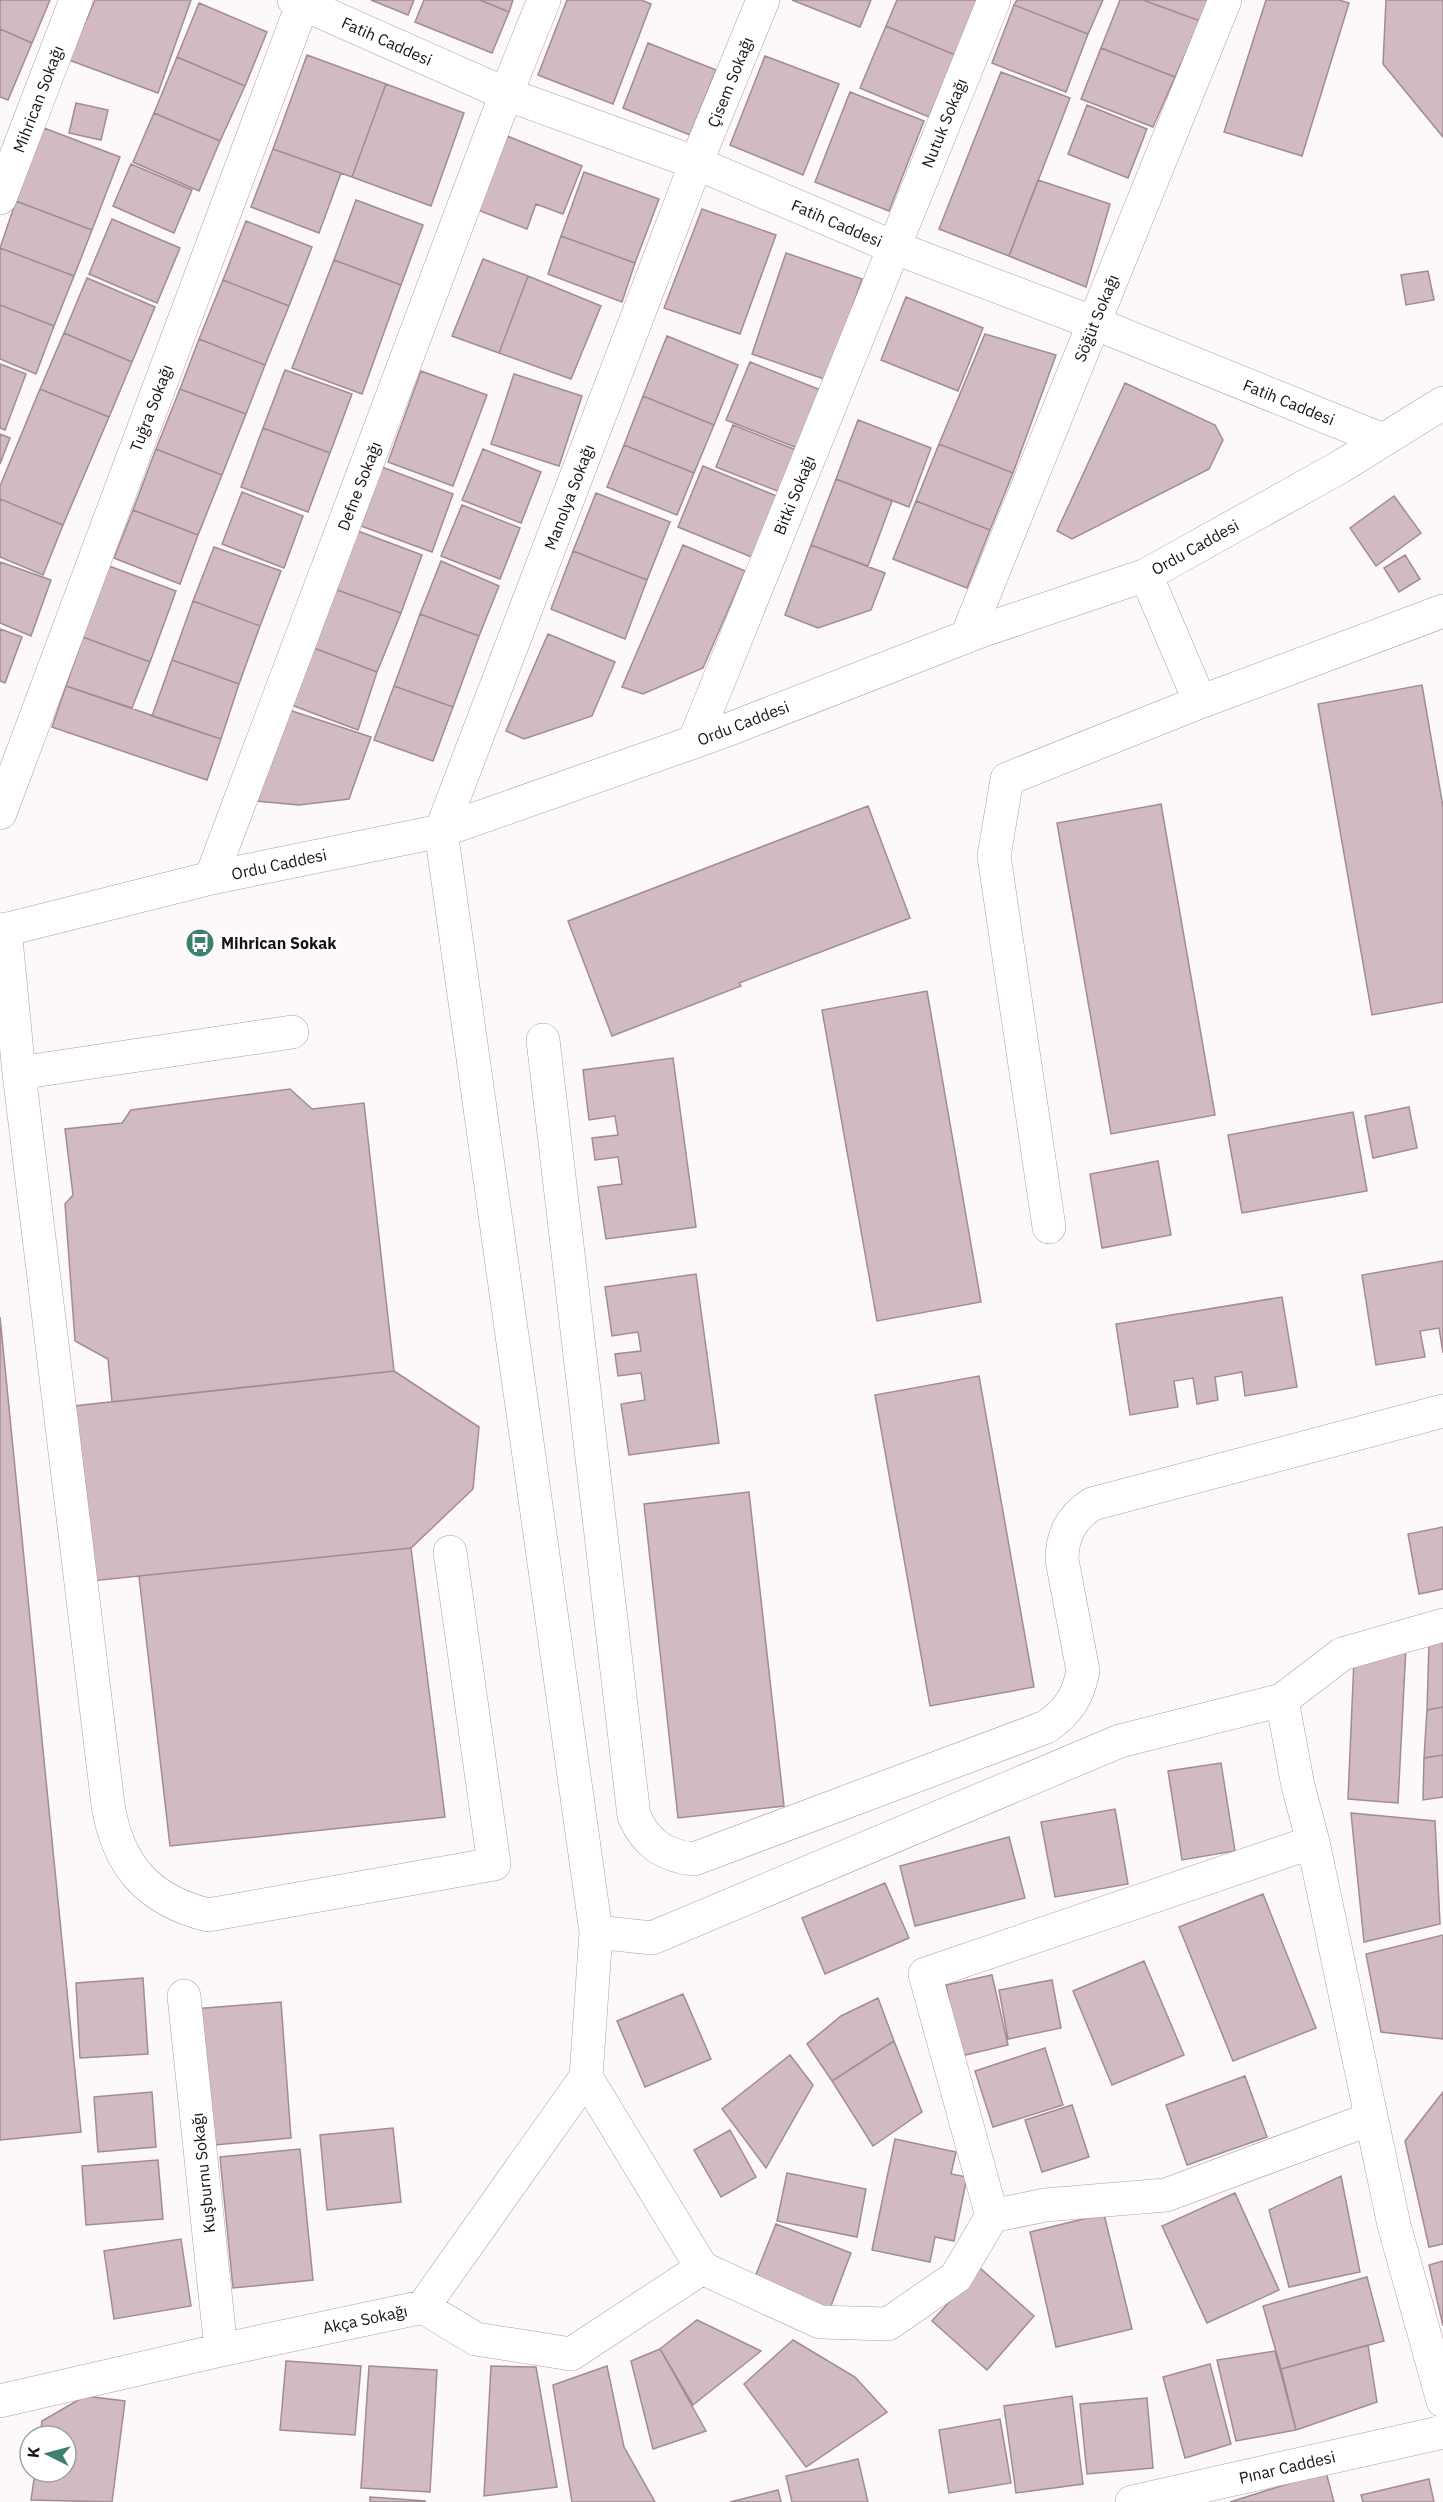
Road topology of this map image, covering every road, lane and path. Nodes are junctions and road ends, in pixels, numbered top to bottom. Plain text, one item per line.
1 (75, 0) edge
2 (544, 0) edge
3 (763, 0) edge
4 (994, 0) edge
5 (1225, 0) edge
6 (300, 1) edge
7 (506, 94) junction
8 (696, 163) junction
9 (0, 198) edge
10 (893, 247) junction
11 (1094, 323) junction
12 (1443, 403) edge
13 (1383, 440) junction
14 (1146, 575) junction
15 (1443, 611) edge
16 (967, 636) junction
17 (1200, 702) junction
18 (694, 742) junction
19 (0, 813) edge
20 (441, 831) junction
21 (211, 878) junction
22 (3, 930) edge
23 (292, 1032) dead end
24 (543, 1040) dead end
25 (19, 1073) junction
26 (1049, 1227) dead end
27 (1443, 1411) edge
28 (450, 1552) dead end
29 (1443, 1625) edge
30 (1282, 1700) junction
31 (1313, 1842) junction
32 (596, 1932) junction
33 (184, 1996) dead end
34 (586, 2077) junction
35 (1370, 2119) junction
36 (992, 2216) junction
37 (702, 2268) junction
38 (423, 2307) junction
39 (221, 2350) junction
40 (0, 2401) edge
41 (1443, 2401) edge
42 (1443, 2432) edge
43 (1132, 2502) edge

1 - 9 street, Mihrican Sokağı
2 - 7 street, Defne Sokağı
3 - 8 street, Çisem Sokağı
4 - 10 street, Nutuk Sokağı
5 - 11 street, Söğüt Sokağı
6 - 7 street, Fatih Caddesi
6 - 19 street, Tuğra Sokağı
7 - 8 street, Fatih Caddesi
7 - 21 street, Defne Sokağı
8 - 10 street, Fatih Caddesi
8 - 20 street, Manolya Sokağı
10 - 11 street, Fatih Caddesi
10 - 18 street, Bitki Sokağı
11 - 13 street, Fatih Caddesi
11 - 16 street, Söğüt Sokağı
12 - 13 street, Ordu Caddesi
13 - 14 street, Ordu Caddesi
14 - 16 street, Ordu Caddesi
14 - 17 street
15 - 17 street
16 - 18 street, Ordu Caddesi
17 - 26 street
18 - 20 street, Ordu Caddesi
20 - 21 street, Ordu Caddesi
20 - 32 street
21 - 22 street, Ordu Caddesi
22 - 25 street
23 - 25 street
24 - 27 street
25 - 28 street
29 - 30 street
30 - 31 street
30 - 32 street
31 - 35 street
31 - 36 street
32 - 34 street
33 - 39 street, Kuşburnu Sokağı
34 - 37 street
34 - 38 street
35 - 36 street
35 - 41 street
36 - 37 street
37 - 38 street, Akça Sokağı
38 - 39 street, Akça Sokağı
39 - 40 street, Akça Sokağı
42 - 43 street, Pınar Caddesi

